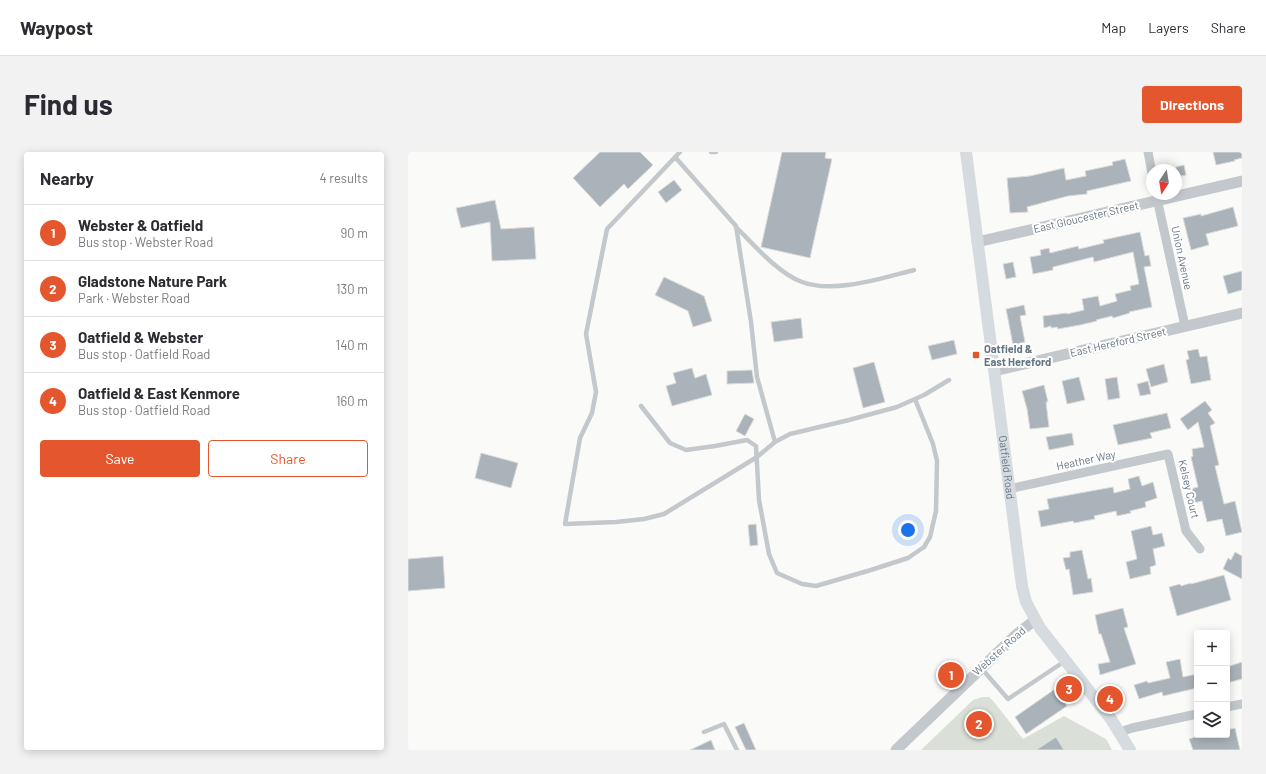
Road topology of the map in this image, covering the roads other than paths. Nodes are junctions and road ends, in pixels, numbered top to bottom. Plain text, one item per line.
1 (680, 152) edge
2 (711, 152) edge
3 (716, 152) edge
4 (966, 152) edge
5 (1148, 152) edge
6 (675, 157) junction
7 (1150, 164) edge
8 (1242, 181) edge
9 (1182, 192) edge
10 (1146, 200) edge
11 (1158, 200) edge
12 (736, 226) junction
13 (977, 242) junction
14 (914, 270) dead end
15 (1242, 313) edge
16 (1185, 326) junction
17 (994, 371) junction
18 (949, 380) dead end
19 (915, 399) junction
20 (641, 406) dead end
21 (775, 442) junction
22 (1168, 454) joint
23 (757, 457) junction
24 (1009, 489) junction
25 (1200, 549) dead end
26 (1034, 620) junction
27 (1065, 661) junction
28 (981, 668) junction
29 (1242, 704) edge
30 (1230, 706) edge
31 (1194, 715) edge
32 (704, 732) dead end
33 (1120, 732) junction
34 (738, 750) edge
35 (896, 750) edge
36 (1130, 750) edge

1 - 6 lane
2 - 3 lane
4 - 13 main road, Oatfield Road
5 - 7 street
6 - 12 lane
6 - 23 lane
8 - 9 street, East Gloucester Street
10 - 13 street, East Gloucester Street
11 - 16 street, Union Avenue
12 - 14 lane
12 - 21 lane
13 - 17 main road, Oatfield Road
15 - 16 street, East Hereford Street
16 - 17 street, East Hereford Street
17 - 24 main road, Oatfield Road
18 - 19 lane
19 - 21 lane
19 - 23 lane
20 - 23 lane
21 - 23 lane
22 - 24 street, Heather Way
22 - 25 street, Kelsey Court
24 - 26 main road, Oatfield Road
26 - 27 main road, Oatfield Road
26 - 28 street, Webster Road
27 - 28 lane
27 - 33 main road, Oatfield Road
28 - 35 street, Webster Road
29 - 30 street
31 - 33 street
32 - 34 lane
33 - 36 main road, Oatfield Road

